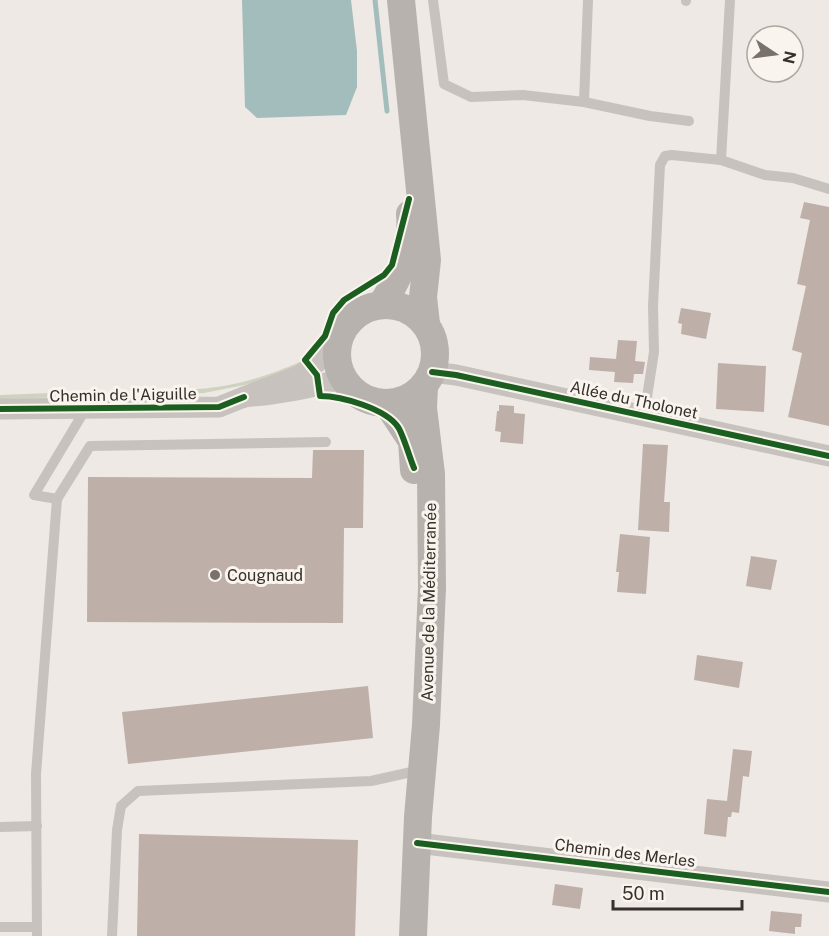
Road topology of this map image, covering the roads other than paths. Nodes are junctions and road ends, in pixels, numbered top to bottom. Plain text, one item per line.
1 (389, 0) edge
2 (401, 0) edge
3 (433, 0) edge
4 (588, 0) edge
5 (730, 0) edge
6 (584, 102) junction
7 (689, 121) dead end
8 (721, 160) junction
9 (829, 189) edge
10 (382, 304) junction
11 (426, 324) junction
12 (337, 346) junction
13 (342, 378) junction
14 (428, 379) junction
15 (244, 397) junction
16 (387, 404) junction
17 (0, 409) edge
18 (85, 410) junction
19 (644, 416) junction
20 (326, 442) dead end
21 (829, 456) edge
22 (57, 499) junction
23 (416, 771) junction
24 (37, 826) junction
25 (0, 827) edge
26 (417, 830) junction
27 (829, 892) edge
28 (0, 927) edge
29 (37, 931) edge
30 (112, 936) edge
31 (413, 936) edge

1 - 10 main road
2 - 11 main road
3 - 6 lane
4 - 6 lane
5 - 8 lane
6 - 7 lane
8 - 9 lane
8 - 19 lane
10 - 11 main road
10 - 12 main road
11 - 14 main road
12 - 13 main road
12 - 15 street, Chemin de l'Aiguille
13 - 15 street, Chemin de l'Aiguille
13 - 16 main road
14 - 16 main road
14 - 19 street, Allée du Tholonet
14 - 26 main road, Avenue de la Méditerranée
15 - 18 street, Chemin de l'Aiguille
16 - 23 main road, Avenue de la Méditerranée
17 - 18 street, Chemin de l'Aiguille
18 - 22 lane
19 - 21 street, Allée du Tholonet
20 - 22 lane
22 - 24 lane
23 - 26 main road, Avenue de la Méditerranée
23 - 30 lane
24 - 25 lane
24 - 29 lane
26 - 27 street, Chemin des Merles
26 - 31 main road, Avenue de la Méditerranée
28 - 29 lane

